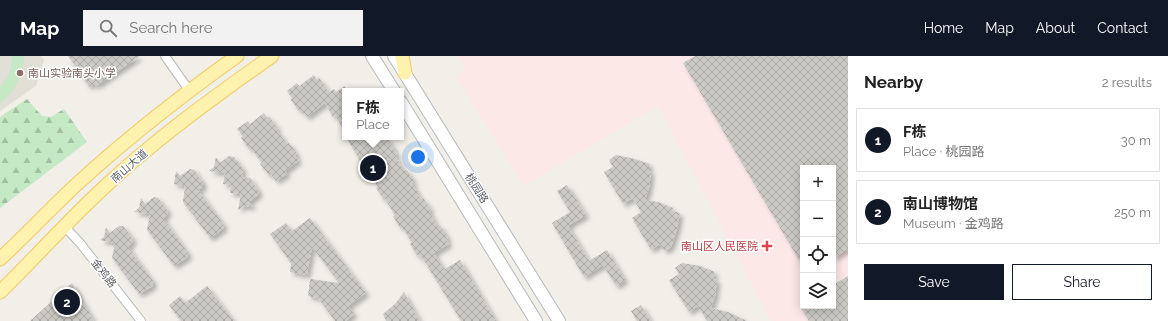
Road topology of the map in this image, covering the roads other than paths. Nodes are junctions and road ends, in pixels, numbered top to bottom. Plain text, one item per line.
1 (165, 56) edge
2 (237, 56) edge
3 (272, 56) edge
4 (372, 56) edge
5 (394, 56) edge
6 (402, 56) edge
7 (405, 73) junction
8 (392, 88) edge
9 (189, 90) junction
10 (404, 107) edge
11 (65, 227) junction
12 (0, 259) edge
13 (0, 292) edge
14 (141, 321) edge
15 (536, 321) edge
16 (558, 321) edge

1 - 9 street
2 - 9 main road, 南山大道
3 - 11 main road, 南山大道
4 - 8 main road
5 - 7 main road, 桃园路
6 - 7 main road
7 - 16 main road, 桃园路
9 - 12 main road, 南山大道
10 - 15 main road, 桃园路
11 - 13 main road, 南山大道
11 - 14 street, 金鸡路

